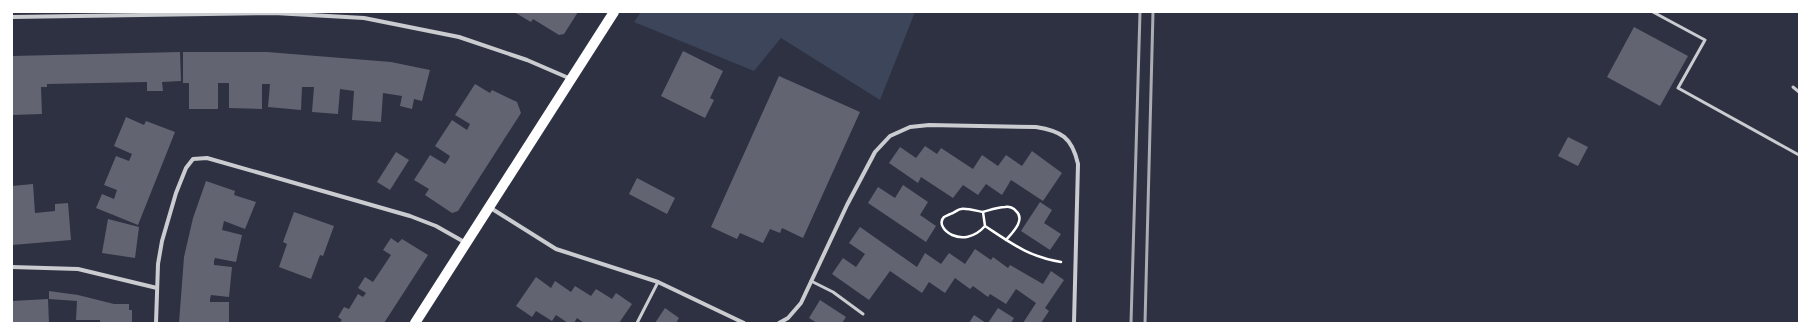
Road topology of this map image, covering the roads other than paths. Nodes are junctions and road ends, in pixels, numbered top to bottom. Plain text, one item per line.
1 (614, 12) edge
2 (1653, 12) edge
3 (12, 17) edge
4 (572, 80) junction
5 (1793, 87) dead end
6 (1799, 92) edge
7 (1799, 155) edge
8 (489, 207) junction
9 (466, 244) junction
10 (12, 267) edge
11 (811, 281) junction
12 (658, 282) junction
13 (156, 288) junction
14 (863, 314) dead end
15 (156, 323) edge
16 (415, 323) edge
17 (638, 323) edge
18 (744, 323) edge
19 (779, 323) edge
20 (1074, 323) edge

1 - 4 main road
2 - 7 lane
3 - 4 street
4 - 8 main road
5 - 6 lane
8 - 9 main road
8 - 12 street
9 - 13 street
9 - 16 main road
10 - 13 street
11 - 14 lane
11 - 19 street
11 - 20 street
12 - 17 lane
12 - 18 street
13 - 15 street

